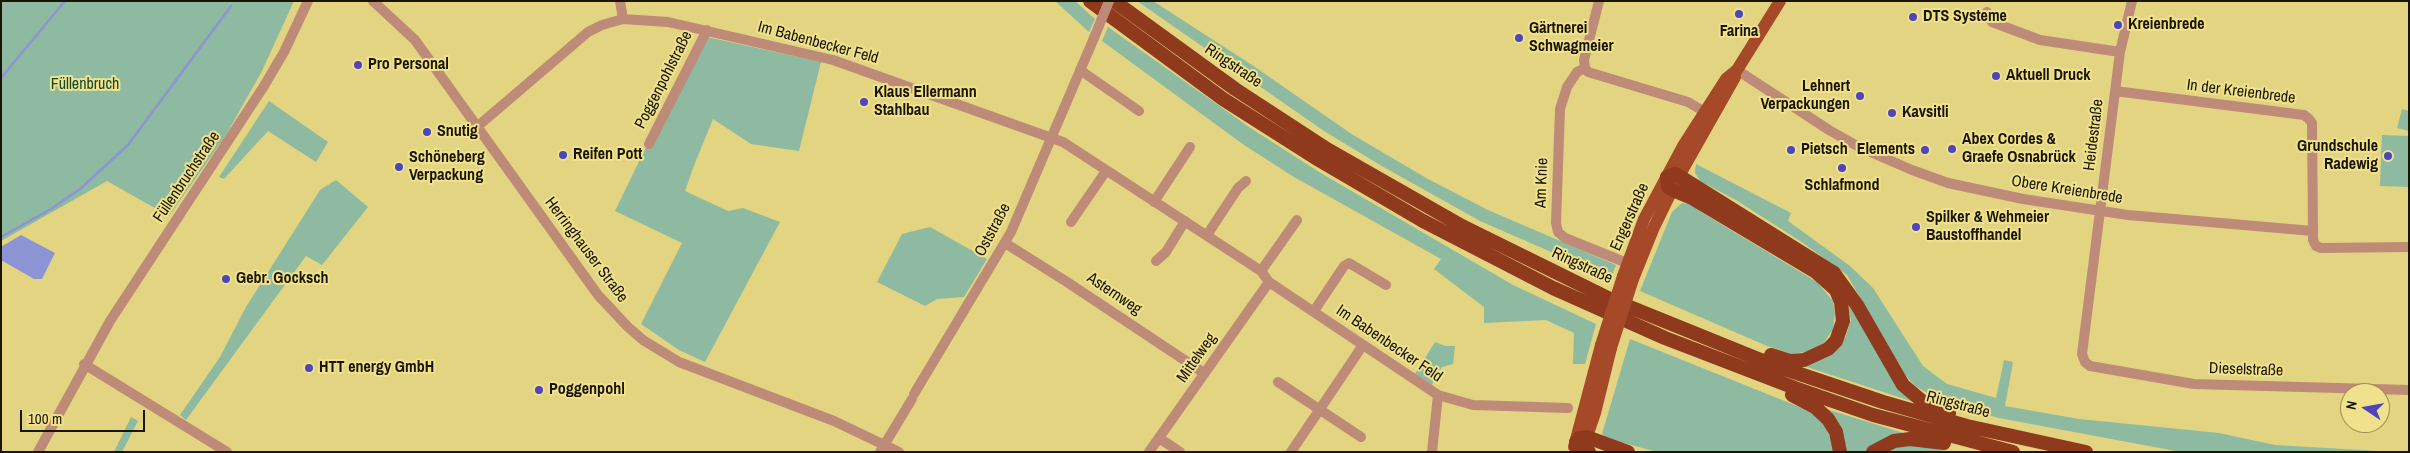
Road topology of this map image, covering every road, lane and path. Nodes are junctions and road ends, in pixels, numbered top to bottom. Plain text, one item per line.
1 (308, 1) edge
2 (373, 1) edge
3 (620, 1) edge
4 (1090, 1) edge
5 (1109, 1) edge
6 (1114, 1) edge
7 (1600, 1) edge
8 (1780, 1) edge
9 (2132, 1) edge
10 (1988, 12) dead end
11 (623, 19) junction
12 (707, 30) junction
13 (2120, 52) junction
14 (1584, 68) junction
15 (1080, 70) junction
16 (1737, 70) junction
17 (2115, 91) junction
18 (1139, 111) dead end
19 (1705, 112) junction
20 (478, 126) junction
21 (1052, 138) junction
22 (649, 144) dead end
23 (1190, 146) dead end
24 (1106, 171) junction
25 (1246, 181) dead end
26 (1673, 181) junction
27 (1154, 202) junction
28 (2100, 212) junction
29 (1297, 220) dead end
30 (1186, 221) junction
31 (1072, 222) dead end
32 (2313, 231) junction
33 (1207, 235) junction
34 (1004, 244) junction
35 (2409, 247) edge
36 (1156, 261) dead end
37 (1627, 263) junction
38 (1261, 271) junction
39 (1628, 278) junction
40 (1269, 282) junction
41 (1386, 285) dead end
42 (1314, 311) junction
43 (1690, 333) junction
44 (1363, 345) junction
45 (2085, 362) joint
46 (84, 364) junction
47 (1204, 373) junction
48 (1770, 379) junction
49 (1278, 382) dead end
50 (2409, 390) edge
51 (1438, 395) junction
52 (1568, 408) dead end
53 (1319, 410) junction
54 (2012, 436) junction
55 (1361, 437) dead end
56 (1159, 438) junction
57 (1581, 447) edge
58 (882, 448) edge
59 (1999, 449) junction
60 (38, 452) edge
61 (227, 452) edge
62 (899, 452) edge
63 (1149, 452) edge
64 (1180, 452) edge
65 (1291, 452) edge
66 (1432, 452) edge
67 (1628, 452) edge
68 (1840, 452) edge
69 (1873, 452) edge
70 (2013, 452) edge
71 (2086, 452) edge

1 - 46 street, Füllenbruchstraße
2 - 20 street, Herringhauser Straße
3 - 11 street
4 - 48 highway, Ringstraße
5 - 15 street, Oststraße, bridge
6 - 43 highway, Ringstraße
7 - 14 street
8 - 16 main road, Engerstraße
9 - 13 street, Heidestraße
10 - 13 street
11 - 12 street, Im Babenbecker Feld
11 - 20 street, Im Babenbecker Feld
12 - 21 street, Im Babenbecker Feld
12 - 22 street, Poggenpohlstraße
13 - 17 street, Heidestraße
14 - 19 street
14 - 37 street, Am Knie
15 - 18 street
15 - 21 street, Oststraße
16 - 19 main road, Engerstraße
16 - 26 main road, Engerstraße
16 - 28 street, Obere Kreienbrede
17 - 28 street, Heidestraße
17 - 32 street, In der Kreienbrede
19 - 26 main road, Engerstraße
20 - 58 street, Herringhauser Straße
21 - 24 street, Im Babenbecker Feld
21 - 34 street, Oststraße
23 - 27 street
24 - 27 street, Im Babenbecker Feld
24 - 31 street
25 - 33 street
26 - 37 main road, Engerstraße
26 - 39 main road, Engerstraße
26 - 43 highway
26 - 54 highway
27 - 30 street, Im Babenbecker Feld
28 - 32 street, Obere Kreienbrede
28 - 45 street, Heidestraße
29 - 38 street
30 - 33 street, Im Babenbecker Feld
30 - 36 street
32 - 35 street
33 - 38 street, Im Babenbecker Feld
34 - 47 street, Asternweg
34 - 58 street, Oststraße
37 - 39 main road, Engerstraße
38 - 40 street, Im Babenbecker Feld
39 - 57 main road, Engerstraße, bridge
40 - 42 street, Im Babenbecker Feld
40 - 47 street, Mittelweg
41 - 42 street, Im Babenbecker Feld
42 - 44 street, Im Babenbecker Feld
43 - 54 highway, Ringstraße
44 - 51 street, Im Babenbecker Feld
44 - 53 street
45 - 50 street, Dieselstraße
46 - 60 street, Füllenbruchstraße
46 - 61 street
47 - 56 street, Mittelweg
48 - 59 highway, Ringstraße
48 - 68 highway
49 - 53 street
51 - 52 street, Im Babenbecker Feld
51 - 66 street
53 - 55 street
53 - 65 street
54 - 71 highway, Ringstraße
56 - 63 street, Mittelweg
56 - 64 street
57 - 67 highway
58 - 62 street, Herringhauser Straße
59 - 69 highway
59 - 70 highway, Ringstraße

